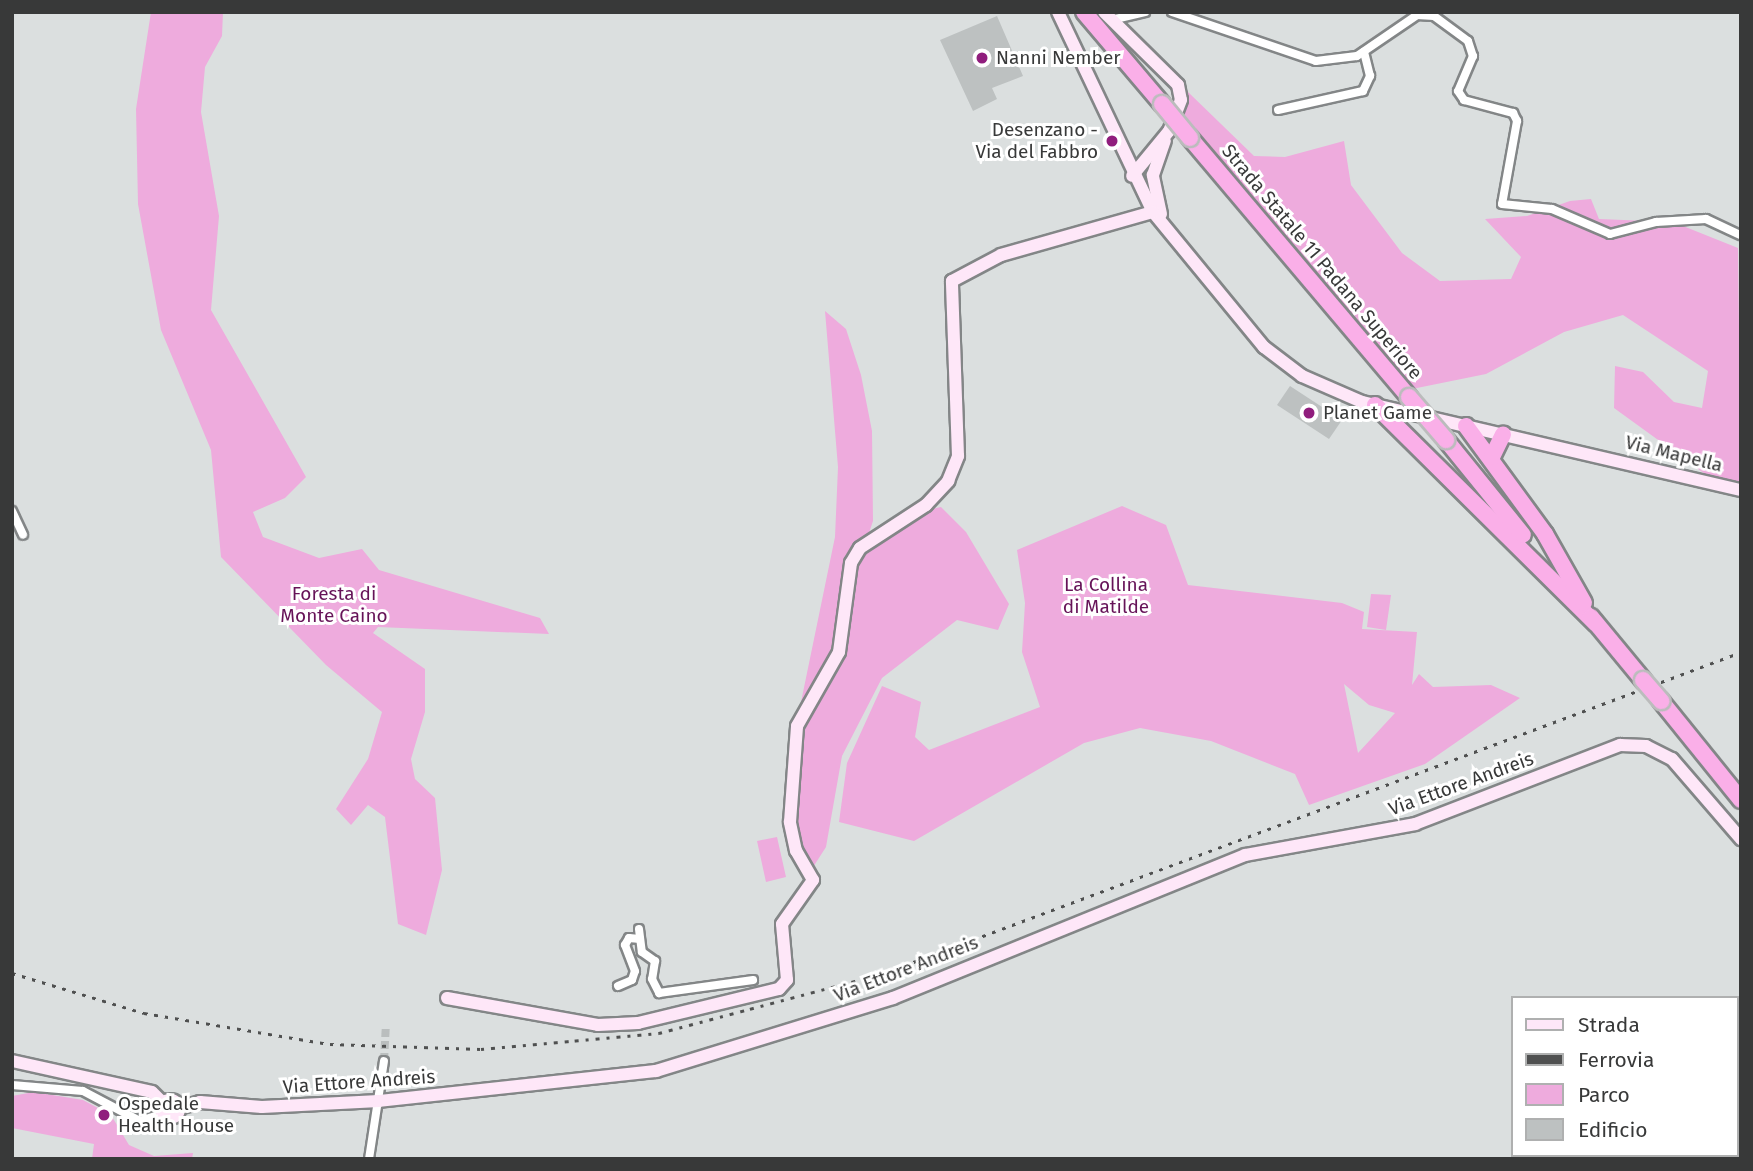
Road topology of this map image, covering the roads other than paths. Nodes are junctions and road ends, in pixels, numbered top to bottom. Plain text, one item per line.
1 (1058, 12) edge
2 (1084, 12) edge
3 (1145, 12) edge
4 (1172, 12) edge
5 (1138, 13) edge
6 (1107, 16) edge
7 (1125, 34) junction
8 (1364, 52) junction
9 (1278, 110) dead end
10 (1169, 131) junction
11 (1121, 149) junction
12 (1149, 153) junction
13 (1156, 166) junction
14 (1132, 176) junction
15 (1153, 212) junction
16 (1167, 226) junction
17 (1741, 235) edge
18 (1375, 405) junction
19 (1466, 426) junction
20 (1503, 434) junction
21 (1492, 457) junction
22 (1741, 491) edge
23 (12, 511) edge
24 (23, 535) dead end
25 (1596, 624) junction
26 (1741, 800) edge
27 (1741, 839) edge
28 (639, 929) dead end
29 (640, 939) junction
30 (753, 980) dead end
31 (618, 986) dead end
32 (447, 998) dead end
33 (384, 1060) tunnel mouth
34 (12, 1061) edge
35 (12, 1085) edge
36 (379, 1101) junction
37 (162, 1108) junction
38 (369, 1159) edge

1 - 11 street
2 - 25 highway, Strada Statale 11 Padana Superiore, bridge
3 - 5 street
4 - 8 street
5 - 6 street
5 - 7 street
6 - 7 street
7 - 10 street
8 - 9 street
8 - 17 street
10 - 12 street
10 - 13 street
11 - 12 street
11 - 14 street
12 - 14 street
13 - 14 street
13 - 16 street
14 - 15 street
15 - 16 street
15 - 32 street
16 - 18 street, Via Mapella
18 - 19 street, Via Mapella
18 - 25 highway
19 - 20 street, Via Mapella
19 - 21 highway
20 - 21 highway
20 - 22 street, Via Mapella
21 - 25 highway
23 - 24 street
25 - 26 highway, Strada Statale 11 Padana Superiore, bridge
27 - 36 street, Via Ettore Andreis
28 - 29 street
29 - 30 street
29 - 31 street
33 - 36 street
34 - 37 street
35 - 37 street
36 - 37 street, Via Ettore Andreis
36 - 38 street

